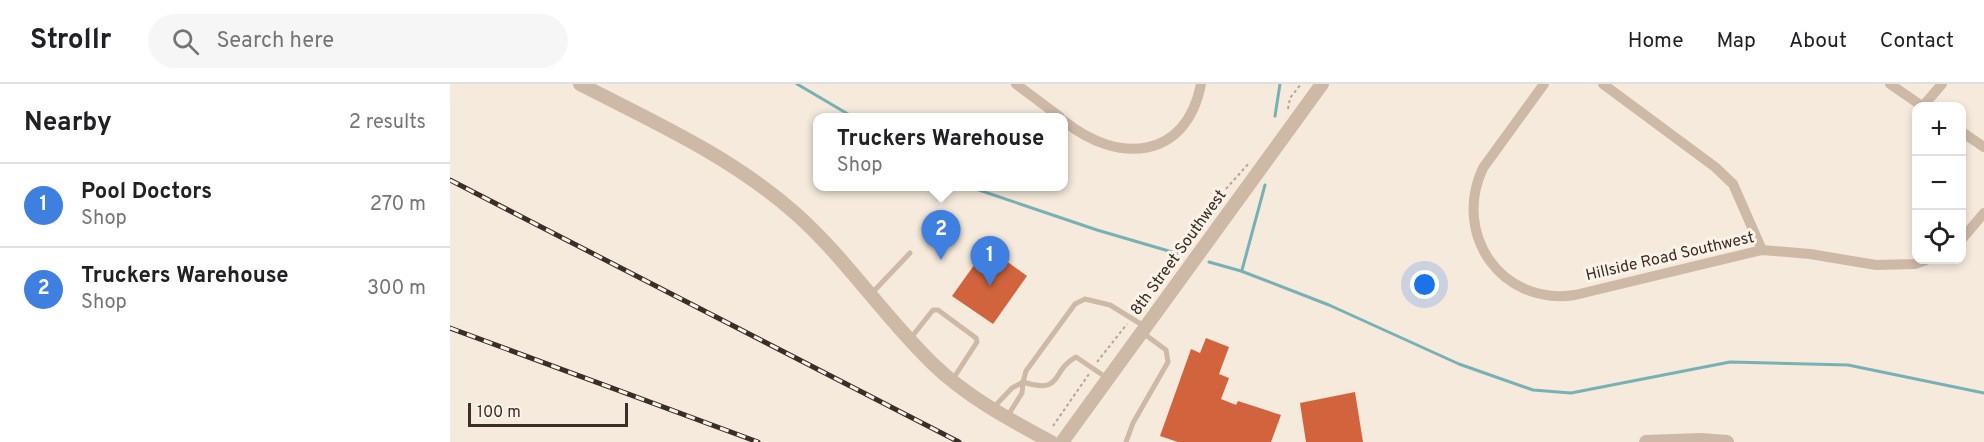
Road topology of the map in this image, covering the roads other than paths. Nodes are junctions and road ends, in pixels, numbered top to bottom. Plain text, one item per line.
1 (580, 84) edge
2 (1017, 84) edge
3 (1202, 84) edge
4 (1322, 84) edge
5 (1544, 84) edge
6 (1603, 84) edge
7 (1890, 84) edge
8 (1942, 84) edge
9 (596, 88) edge
10 (1917, 102) edge
11 (1926, 102) edge
12 (1055, 113) edge
13 (1068, 124) edge
14 (1966, 135) edge
15 (1984, 147) edge
16 (1984, 213) edge
17 (1966, 234) edge
18 (1762, 250) junction
19 (910, 253) dead end
20 (1915, 264) edge
21 (870, 295) junction
22 (1144, 330) junction
23 (909, 340) junction
24 (1108, 379) junction
25 (952, 380) junction
26 (1023, 382) junction
27 (992, 409) junction
28 (1006, 418) junction
29 (1129, 441) edge
30 (1677, 441) edge
31 (1051, 442) edge
32 (1062, 442) edge
33 (1646, 442) edge
34 (1727, 442) edge

1 - 9 street
2 - 12 street
3 - 13 street
4 - 22 street, 8th Street Southwest
5 - 18 street, Hillside Road Southwest
6 - 18 street
7 - 10 street
8 - 11 street
9 - 21 street
14 - 15 street
16 - 17 street
18 - 20 street, Hillside Road Southwest
19 - 21 lane
21 - 23 street
22 - 24 street, 8th Street Southwest
22 - 26 lane
22 - 29 lane
23 - 25 street
23 - 25 lane
24 - 26 lane
24 - 32 street, 8th Street Southwest
25 - 27 street
26 - 27 lane
26 - 28 lane
27 - 28 street
28 - 31 street
30 - 33 street
30 - 34 street

